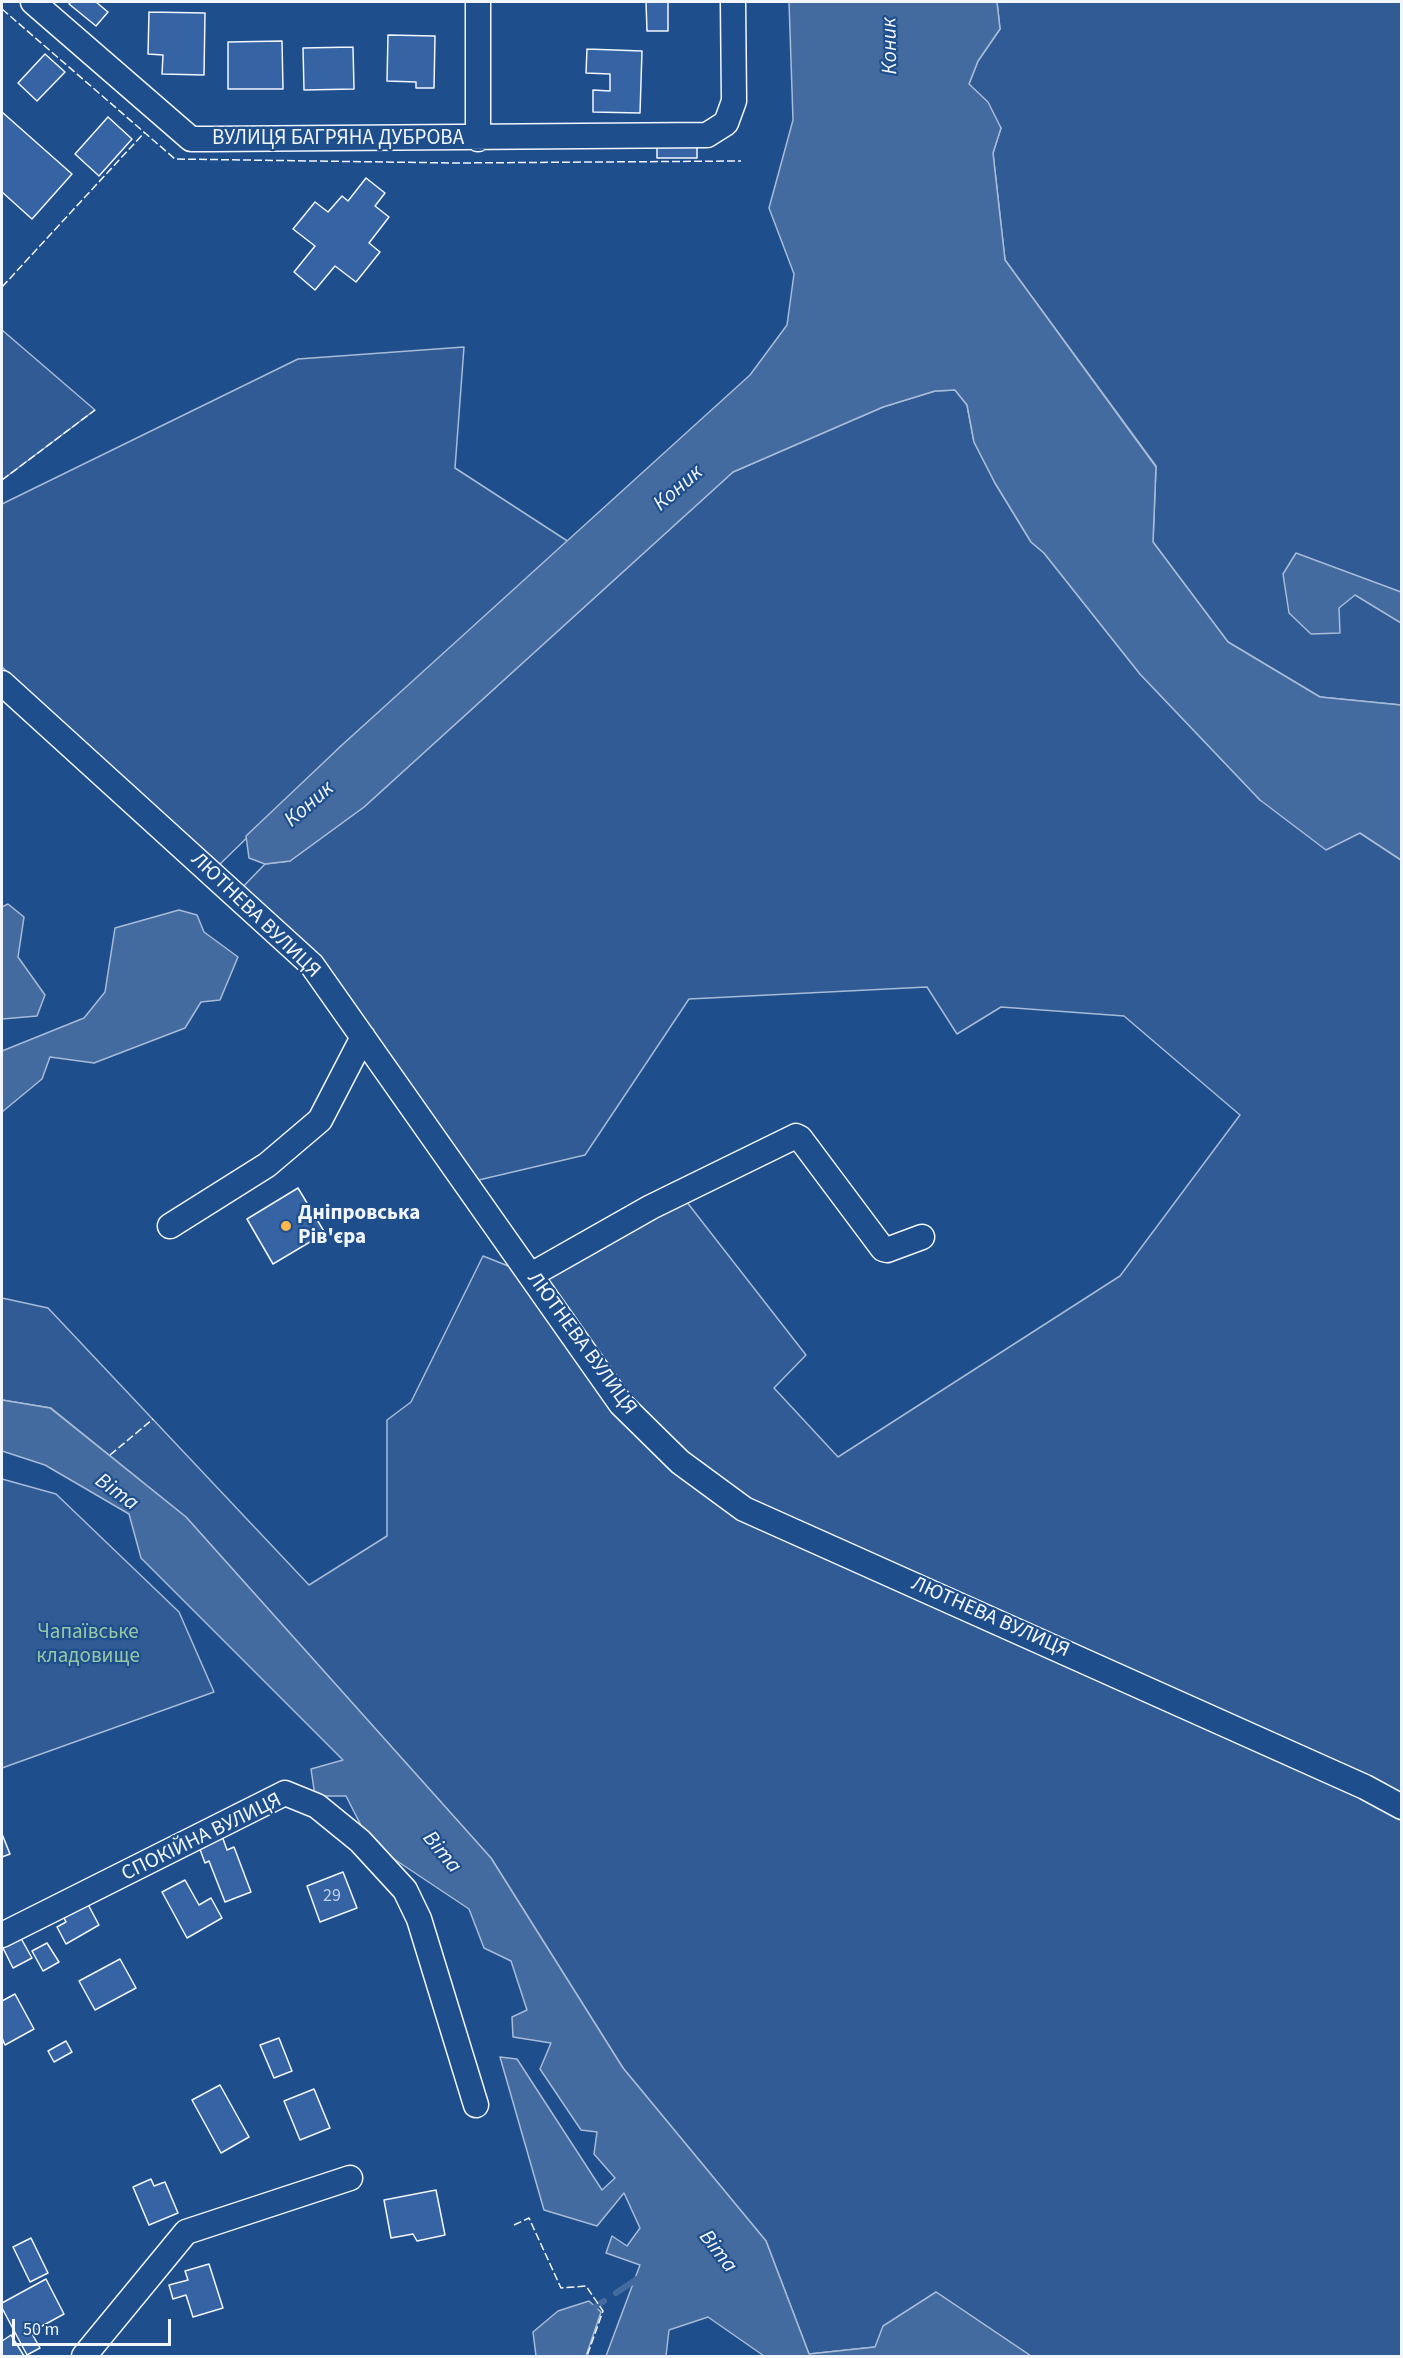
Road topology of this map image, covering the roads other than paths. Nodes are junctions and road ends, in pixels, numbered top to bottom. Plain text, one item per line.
1 (33, 2) edge
2 (478, 2) edge
3 (734, 2) edge
4 (478, 139) junction
5 (2, 683) edge
6 (363, 1037) junction
7 (170, 1226) dead end
8 (922, 1237) dead end
9 (531, 1275) junction
10 (1401, 1807) edge
11 (2, 1935) edge
12 (477, 2105) dead end
13 (350, 2178) dead end
14 (84, 2356) edge

1 - 4 street, ВУЛИЦЯ БАГРЯНА ДУБРОВА
2 - 4 street
3 - 4 street, ВУЛИЦЯ БАГРЯНА ДУБРОВА
5 - 6 street, ЛЮТНЕВА ВУЛИЦЯ
6 - 7 street
6 - 9 street, ЛЮТНЕВА ВУЛИЦЯ
8 - 9 street
9 - 10 street, ЛЮТНЕВА ВУЛИЦЯ
11 - 12 street, СПОКІЙНА ВУЛИЦЯ
13 - 14 street

